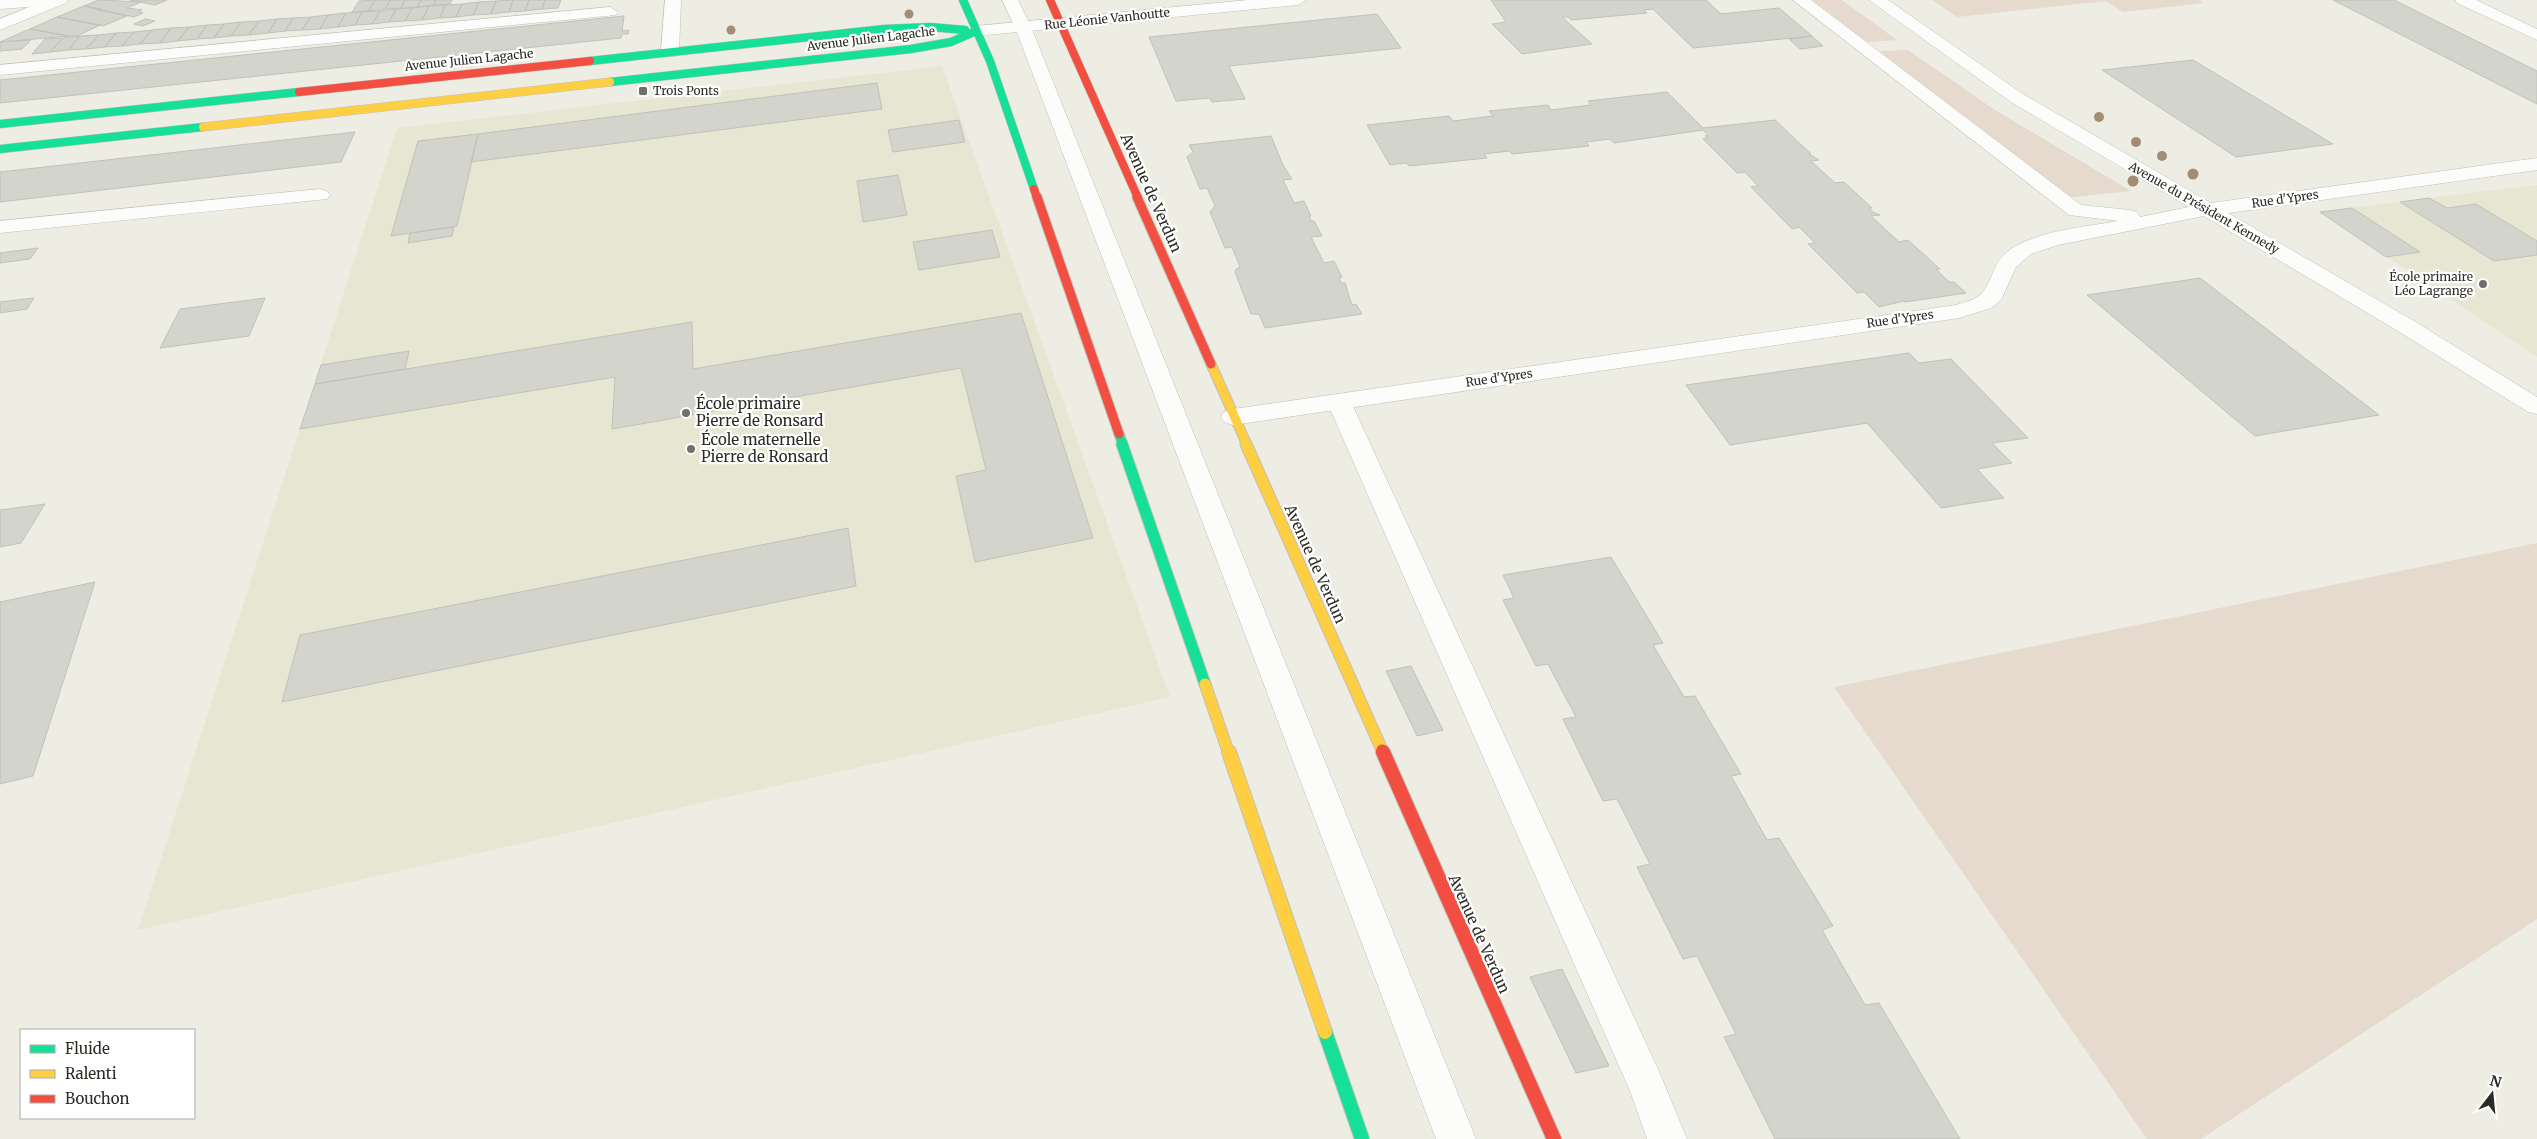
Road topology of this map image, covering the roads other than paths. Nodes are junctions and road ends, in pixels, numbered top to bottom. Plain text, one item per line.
1 (55, 0) edge
2 (60, 0) edge
3 (673, 0) edge
4 (963, 0) edge
5 (1010, 0) edge
6 (1050, 0) edge
7 (1298, 0) edge
8 (1801, 0) edge
9 (1877, 0) edge
10 (2463, 0) edge
11 (0, 4) edge
12 (610, 12) dead end
13 (1060, 23) junction
14 (0, 26) edge
15 (1023, 27) junction
16 (976, 32) junction
17 (2537, 35) edge
18 (670, 52) junction
19 (0, 70) edge
20 (0, 124) edge
21 (0, 149) edge
22 (2537, 164) edge
23 (320, 195) dead end
24 (2206, 210) junction
25 (2156, 220) junction
26 (0, 227) edge
27 (1339, 402) junction
28 (2537, 407) edge
29 (1233, 417) junction
30 (1362, 1139) edge
31 (1456, 1139) edge
32 (1554, 1139) edge
33 (1667, 1139) edge

1 - 11 street
2 - 14 street
3 - 18 street
4 - 16 street
5 - 15 street
6 - 13 street, Avenue de Verdun
7 - 13 street, Rue Léonie Vanhoutte
8 - 25 street
9 - 24 street, Avenue du Président Kennedy
10 - 17 street
12 - 19 street
13 - 15 street, Rue Léonie Vanhoutte
13 - 29 street, Avenue de Verdun
15 - 16 street, Rue Léonie Vanhoutte
15 - 31 street
16 - 18 street, Avenue Julien Lagache
16 - 21 street, Avenue Julien Lagache
16 - 30 street
18 - 20 street, Avenue Julien Lagache
22 - 24 street, Rue d'Ypres
23 - 26 street
24 - 25 street, Rue d'Ypres
24 - 28 street, Avenue du Président Kennedy
25 - 27 street, Rue d'Ypres
27 - 29 street, Rue d'Ypres
27 - 33 street
29 - 32 street, Avenue de Verdun

